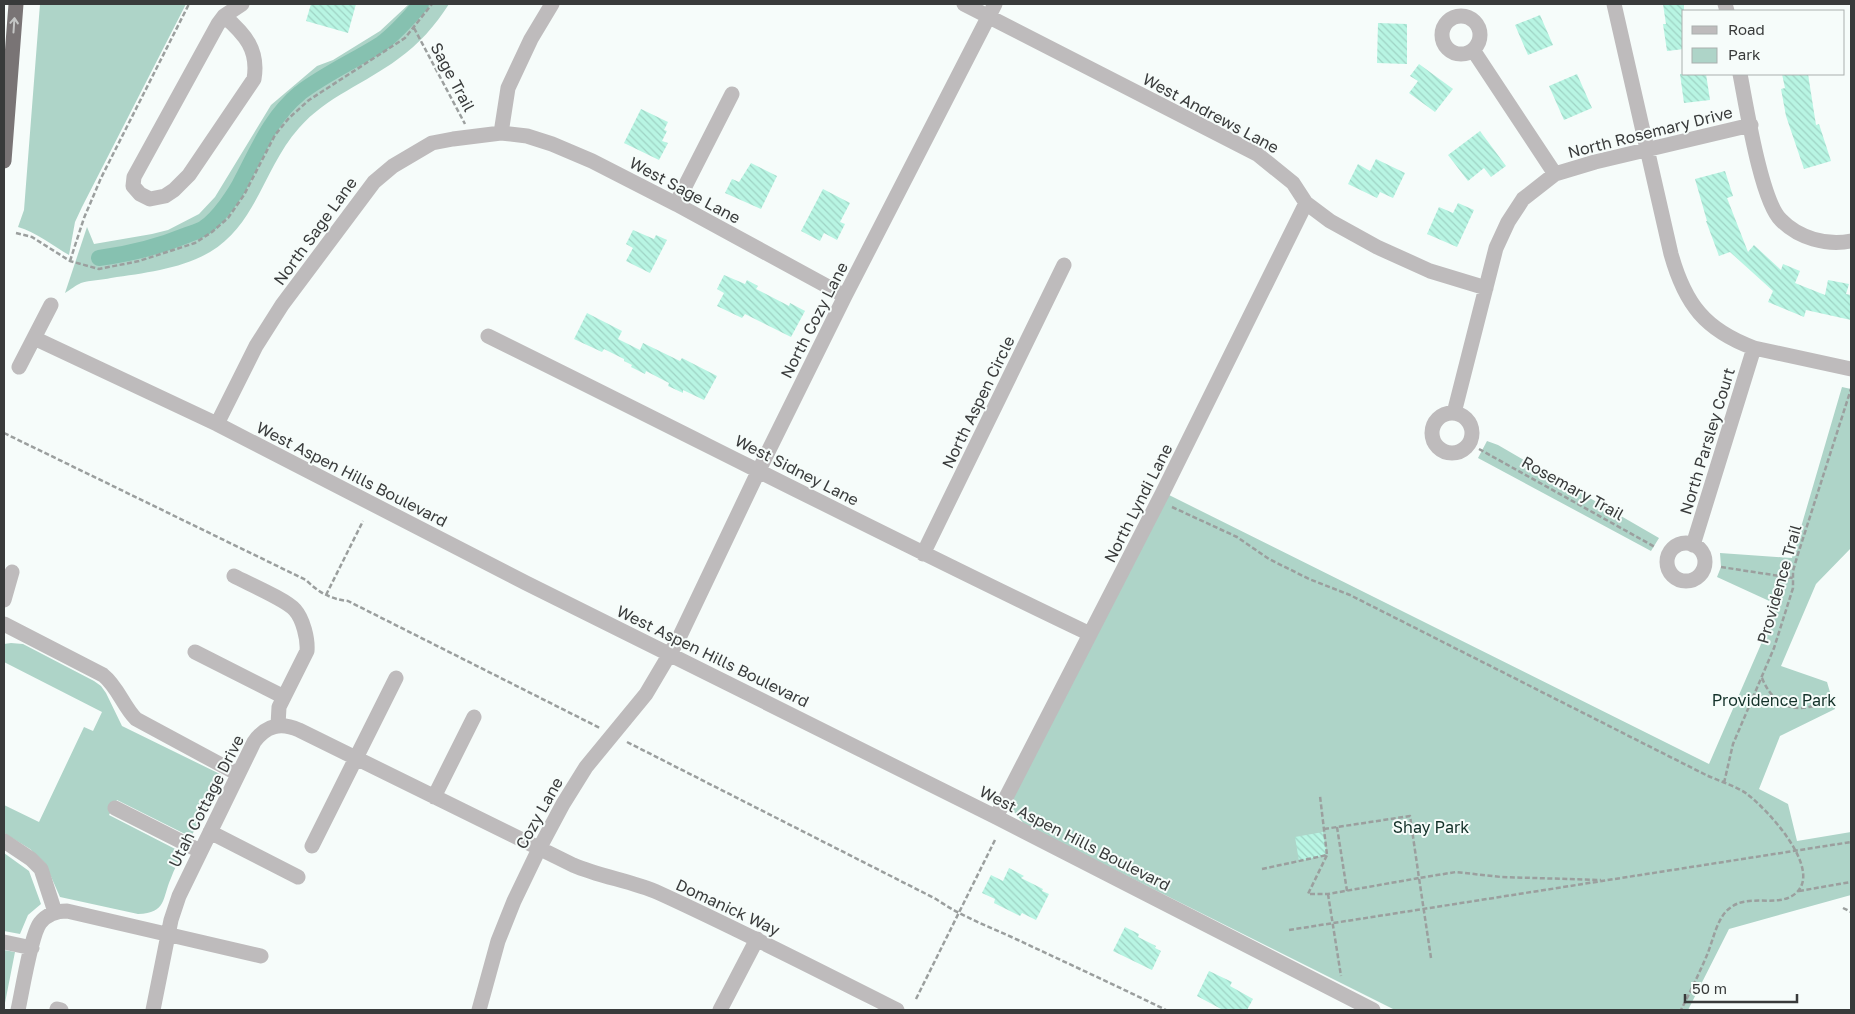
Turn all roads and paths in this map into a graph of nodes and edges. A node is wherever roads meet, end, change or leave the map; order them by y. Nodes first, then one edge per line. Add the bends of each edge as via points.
1 (16, 4) edge
2 (190, 4) edge
3 (242, 4) edge
4 (432, 4) edge
5 (552, 4) edge
6 (964, 4) edge
7 (1614, 4) edge
8 (992, 10) edge
9 (224, 16) junction
10 (414, 28) junction
11 (1473, 50) dead end
12 (1740, 75) edge
13 (732, 94) dead end
14 (1750, 125) junction
15 (502, 133) junction
16 (471, 136) junction
17 (1647, 150) junction
18 (4, 161) edge
19 (1555, 174) junction
20 (1306, 203) junction
21 (676, 204) junction
22 (16, 233) dead end
23 (1851, 241) edge
24 (70, 261) junction
25 (1064, 265) dead end
26 (1486, 288) junction
27 (845, 296) junction
28 (51, 305) dead end
29 (488, 336) dead end
30 (34, 338) junction
31 (1754, 348) junction
32 (19, 367) dead end
33 (1851, 369) edge
34 (1851, 389) edge
35 (1454, 413) dead end
36 (217, 424) junction
37 (4, 433) edge
38 (1479, 449) dead end
39 (759, 470) junction
40 (1172, 507) dead end
41 (362, 520) dead end
42 (1693, 545) dead end
43 (1655, 547) dead end
44 (923, 554) junction
45 (1721, 566) dead end
46 (12, 572) dead end
47 (234, 576) dead end
48 (1793, 578) junction
49 (326, 595) junction
50 (4, 600) edge
51 (4, 624) edge
52 (1090, 634) junction
53 (195, 652) dead end
54 (670, 654) junction
55 (1762, 676) junction
56 (396, 678) dead end
57 (284, 697) junction
58 (1832, 698) dead end
59 (474, 717) dead end
60 (278, 726) junction
61 (612, 734) junction
62 (356, 758) junction
63 (238, 774) junction
64 (1724, 783) junction
65 (1320, 796) dead end
66 (434, 797) junction
67 (115, 808) dead end
68 (996, 817) junction
69 (1337, 827) junction
70 (1324, 829) junction
71 (210, 832) junction
72 (996, 840) dead end
73 (4, 841) edge
74 (1851, 842) edge
75 (312, 846) dead end
76 (539, 848) junction
77 (200, 851) junction
78 (1796, 852) junction
79 (1327, 855) junction
80 (1262, 870) dead end
81 (298, 877) dead end
82 (1419, 878) junction
83 (1608, 881) junction
84 (1851, 882) edge
85 (1799, 890) junction
86 (1347, 891) junction
87 (1328, 894) junction
88 (1843, 908) dead end
89 (55, 912) junction
90 (1851, 912) edge
91 (959, 914) junction
92 (1333, 923) junction
93 (1289, 930) dead end
94 (168, 934) junction
95 (757, 939) junction
96 (4, 942) edge
97 (32, 948) junction
98 (262, 956) dead end
99 (1431, 958) dead end
100 (1341, 976) dead end
101 (916, 999) dead end
102 (18, 1010) edge
103 (153, 1010) edge
104 (479, 1010) edge
105 (720, 1010) edge
106 (897, 1010) edge
107 (1166, 1010) edge
108 (1374, 1010) edge
109 (1681, 1010) edge

18 -> 1 highway
2 - 24 path via 101,178
3 - 9 street
4 - 10 path
5 - 15 street via 508,88
6 - 8 street, West Andrews Lane
7 - 17 street
8 - 20 street, West Andrews Lane via 1257,154 1293,183
8 - 27 street, North Cozy Lane
9 - 9 street via 134,177 133,186 150,199 165,196 189,175 254,79 253,52 242,31
10 - 16 path, Sage Trail
10 - 24 path via 405,38 309,100 289,118 275,134 244,195 228,218 212,232 195,243 139,261 98,268
11 - 19 street
12 - 14 street
13 - 21 street
14 - 17 street, North Rosemary Drive
14 - 23 street via 1763,181 1780,220 1807,237 1826,242
15 - 16 street, North Sage Lane
15 - 21 street, West Sage Lane via 552,144
16 - 36 street, North Sage Lane via 432,143 393,166 374,182 282,305 256,346
17 - 19 street, North Rosemary Drive
17 - 31 street via 1676,274 1685,293 1694,308 1715,329
19 - 26 street, North Rosemary Drive via 1523,199 1508,222 1496,248
20 - 26 street, West Andrews Lane via 1377,247 1430,271
20 - 52 street, North Lyndi Lane via 1164,492
21 - 27 street, West Sage Lane
22 - 24 path via 32,237
25 - 44 street, North Aspen Circle
26 - 35 street, North Rosemary Drive
27 - 39 street, North Cozy Lane
28 - 30 street
29 - 39 street, West Sidney Lane
30 - 32 street
30 - 36 street, West Aspen Hills Boulevard
31 - 33 street
31 - 42 street, North Parsley Court
34 - 48 path, Providence Trail
36 - 54 street, West Aspen Hills Boulevard
37 - 49 path via 306,580
38 - 43 path, Rosemary Trail
39 - 44 street, West Sidney Lane
39 - 54 street, North Cozy Lane
40 - 64 path via 1238,536 1269,559 1350,595
41 - 49 path
44 - 52 street, West Sidney Lane
45 - 48 path
46 - 50 street
47 - 57 street via 291,605 300,619 307,651
48 - 55 path, Providence Trail via 1793,588
49 - 61 path via 348,602
51 - 63 street via 103,674 141,723
52 - 68 street, North Lyndi Lane
53 - 57 street
54 - 61 street, Cozy Lane via 646,694
54 - 68 street, West Aspen Hills Boulevard
55 - 58 path via 1767,690 1779,703 1794,708 1809,707
55 - 64 path, Providence Trail via 1733,744
56 - 62 street
57 - 60 street via 278,712
59 - 66 street
60 - 62 street via 291,726
60 - 63 street, Utah Cottage Drive via 259,735
61 - 76 street, Cozy Lane via 574,785
61 - 91 path via 936,899
62 - 66 street
62 - 75 street
63 - 71 street, Utah Cottage Drive
64 - 78 path via 1761,805
65 - 70 path
66 - 76 street
67 - 77 street
68 - 108 street, West Aspen Hills Boulevard
69 - 70 path
69 - 82 path via 1410,816
69 - 86 path
70 - 79 path
71 - 77 street, Utah Cottage Drive
71 - 81 street
72 - 91 path
73 - 89 street via 41,869
74 - 78 path
76 - 95 street, Domanick Way via 597,875 659,893
76 - 104 street, Cozy Lane via 498,942
77 - 94 street, Utah Cottage Drive via 179,896
78 - 83 path
78 - 85 path via 1805,874
79 - 80 path
79 - 87 path via 1308,894
82 - 83 path via 1456,872
82 - 86 path
82 - 99 path
83 - 92 path
84 - 85 path
85 - 109 path via 1784,900 1750,900 1730,907 1721,920
86 - 87 path
87 - 92 path
88 - 90 path
89 - 94 street via 68,911
89 - 97 street via 40,923
91 - 101 path
91 - 107 path
92 - 93 path
92 - 100 path
94 - 98 street
94 - 103 street, Utah Cottage Drive
95 - 105 street
95 - 106 street, Domanick Way
96 - 97 street
97 - 102 street

